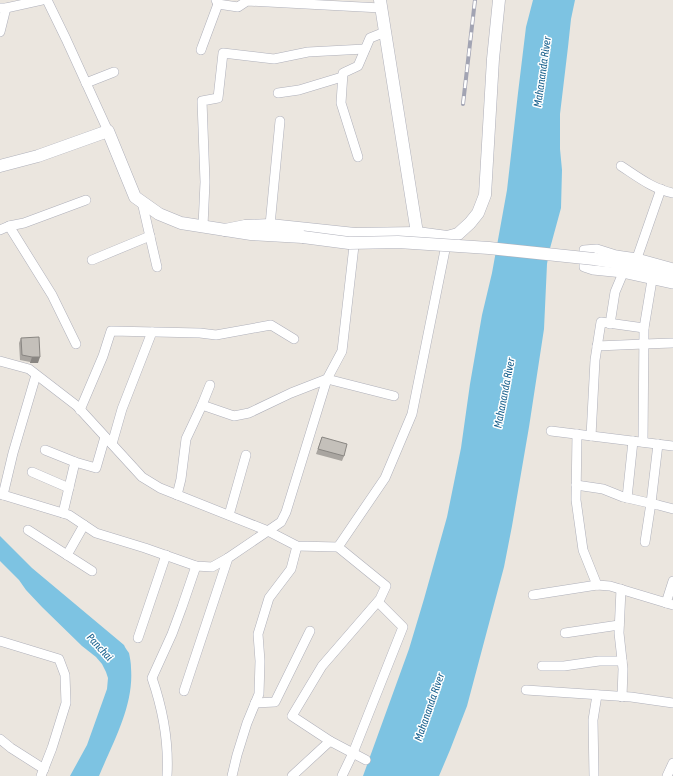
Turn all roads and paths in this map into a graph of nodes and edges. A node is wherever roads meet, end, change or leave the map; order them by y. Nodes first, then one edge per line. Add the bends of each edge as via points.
1 (42, 0) edge
2 (47, 0) edge
3 (499, 0) edge
4 (273, 1) edge
5 (217, 2) edge
6 (380, 4) edge
7 (3, 8) edge
8 (0, 32) edge
9 (385, 32) junction
10 (365, 49) junction
11 (202, 50) dead end
12 (114, 72) dead end
13 (342, 77) junction
14 (86, 83) junction
15 (278, 93) dead end
16 (280, 121) dead end
17 (108, 130) junction
18 (358, 157) dead end
19 (0, 166) edge
20 (621, 166) dead end
21 (661, 189) junction
22 (673, 193) edge
23 (86, 200) dead end
24 (142, 202) junction
25 (270, 225) junction
26 (9, 226) junction
27 (203, 226) junction
28 (0, 230) edge
29 (225, 230) junction
30 (417, 233) junction
31 (355, 234) junction
32 (150, 236) junction
33 (447, 237) junction
34 (637, 258) junction
35 (92, 260) dead end
36 (157, 267) dead end
37 (673, 268) edge
38 (623, 273) junction
39 (673, 275) edge
40 (652, 280) junction
41 (673, 284) edge
42 (610, 324) junction
43 (644, 328) junction
44 (152, 332) junction
45 (294, 338) dead end
46 (673, 343) edge
47 (76, 344) dead end
48 (644, 344) junction
49 (597, 346) junction
50 (0, 361) edge
51 (36, 375) junction
52 (327, 379) junction
53 (210, 385) dead end
54 (394, 396) dead end
55 (202, 405) junction
56 (80, 410) junction
57 (550, 432) dead end
58 (577, 434) junction
59 (591, 436) junction
60 (108, 441) junction
61 (633, 441) junction
62 (643, 442) junction
63 (658, 444) junction
64 (673, 446) edge
65 (45, 450) dead end
66 (246, 455) dead end
67 (75, 462) junction
68 (32, 472) dead end
69 (576, 485) junction
70 (69, 488) junction
71 (1, 494) edge
72 (177, 495) junction
73 (626, 498) junction
74 (651, 503) junction
75 (673, 509) edge
76 (63, 513) junction
77 (228, 515) junction
78 (84, 525) junction
79 (28, 530) dead end
80 (268, 531) junction
81 (645, 542) dead end
82 (297, 546) junction
83 (338, 547) junction
84 (67, 555) junction
85 (166, 555) junction
86 (228, 558) junction
87 (196, 566) junction
88 (92, 571) dead end
89 (673, 581) edge
90 (597, 585) junction
91 (621, 589) junction
92 (534, 595) dead end
93 (378, 602) junction
94 (670, 604) edge
95 (619, 625) junction
96 (310, 631) dead end
97 (566, 633) dead end
98 (138, 638) dead end
99 (0, 641) edge
100 (622, 661) junction
101 (542, 666) dead end
102 (526, 690) dead end
103 (184, 692) dead end
104 (597, 695) junction
105 (622, 697) junction
106 (673, 703) edge
107 (255, 704) junction
108 (0, 739) edge
109 (330, 741) junction
110 (353, 753) junction
111 (366, 760) dead end
112 (673, 763) edge
113 (43, 772) edge
114 (167, 776) edge
115 (232, 776) edge
116 (292, 776) edge
117 (342, 776) edge
118 (594, 776) edge
119 (668, 776) edge

1 - 7 street
2 - 14 street
3 - 33 street via 492,59 484,195 478,213 470,223 458,234
4 - 5 street via 247,1 238,7
4 - 6 street
5 - 11 street
6 - 9 street
7 - 8 street
9 - 10 street via 370,38
9 - 30 street
10 - 13 street via 358,66 343,73
10 - 27 street via 308,52 274,59 223,54 218,98 202,101
12 - 14 street
13 - 15 street via 299,90
13 - 18 street via 341,103
14 - 17 street
16 - 25 street
17 - 19 street via 38,156
17 - 24 street via 136,197
20 - 21 street via 646,183
21 - 22 street
21 - 34 street
23 - 26 street
24 - 27 street via 159,214 181,223
24 - 32 street
25 - 29 street
25 - 31 street
26 - 28 street
26 - 47 street via 52,295
27 - 29 street
29 - 39 street, bridge via 348,243 398,242 488,248 594,259
30 - 31 street
30 - 33 street
31 - 52 street via 342,351
32 - 35 street
32 - 36 street
33 - 83 street via 412,414 385,478
34 - 37 street
34 - 38 street via 597,249 584,250 584,267
38 - 40 street
38 - 42 street via 615,292
40 - 41 street
40 - 43 street
42 - 43 street
42 - 49 street via 601,322
43 - 48 street
44 - 45 street via 216,335 270,325
44 - 56 street via 111,331
44 - 60 street
46 - 48 street
48 - 49 street
48 - 62 street
49 - 59 street
50 - 51 street via 29,369
51 - 56 street
51 - 71 street
52 - 54 street
52 - 55 street via 249,413 234,416
52 - 80 street via 286,512 281,522
53 - 55 street
55 - 72 street via 186,439
56 - 60 street
57 - 58 street
58 - 59 street
58 - 69 street
59 - 61 street
60 - 67 street via 96,468
60 - 72 street via 142,477
61 - 62 street
61 - 73 street
62 - 63 street
63 - 64 street
63 - 74 street
65 - 67 street
66 - 77 street
67 - 70 street
68 - 70 street
69 - 73 street via 603,489
69 - 90 street via 583,550
70 - 76 street
71 - 76 street
72 - 77 street
73 - 74 street
74 - 75 street
74 - 81 street
76 - 78 street
77 - 80 street
78 - 84 street
78 - 85 street via 96,533
79 - 84 street
80 - 82 street
80 - 86 street
82 - 83 street
82 - 107 street via 291,569 269,598 258,634 259,694
83 - 93 street via 386,586
84 - 88 street
85 - 87 street
85 - 98 street
86 - 87 street via 212,566
86 - 103 street
87 - 114 street via 172,634 152,678 164,720
89 - 94 street
90 - 91 street
90 - 92 street
91 - 94 street
91 - 95 street
93 - 109 street via 322,666 292,716
93 - 110 street via 403,627
95 - 97 street
95 - 100 street
96 - 107 street via 275,702
99 - 113 street via 58,659 65,675 66,703
100 - 101 street
100 - 105 street
102 - 104 street
104 - 105 street
104 - 118 street via 593,720
105 - 106 street
107 - 115 street
108 - 113 street
109 - 110 street
109 - 116 street
110 - 111 street
110 - 117 street
112 - 119 street

